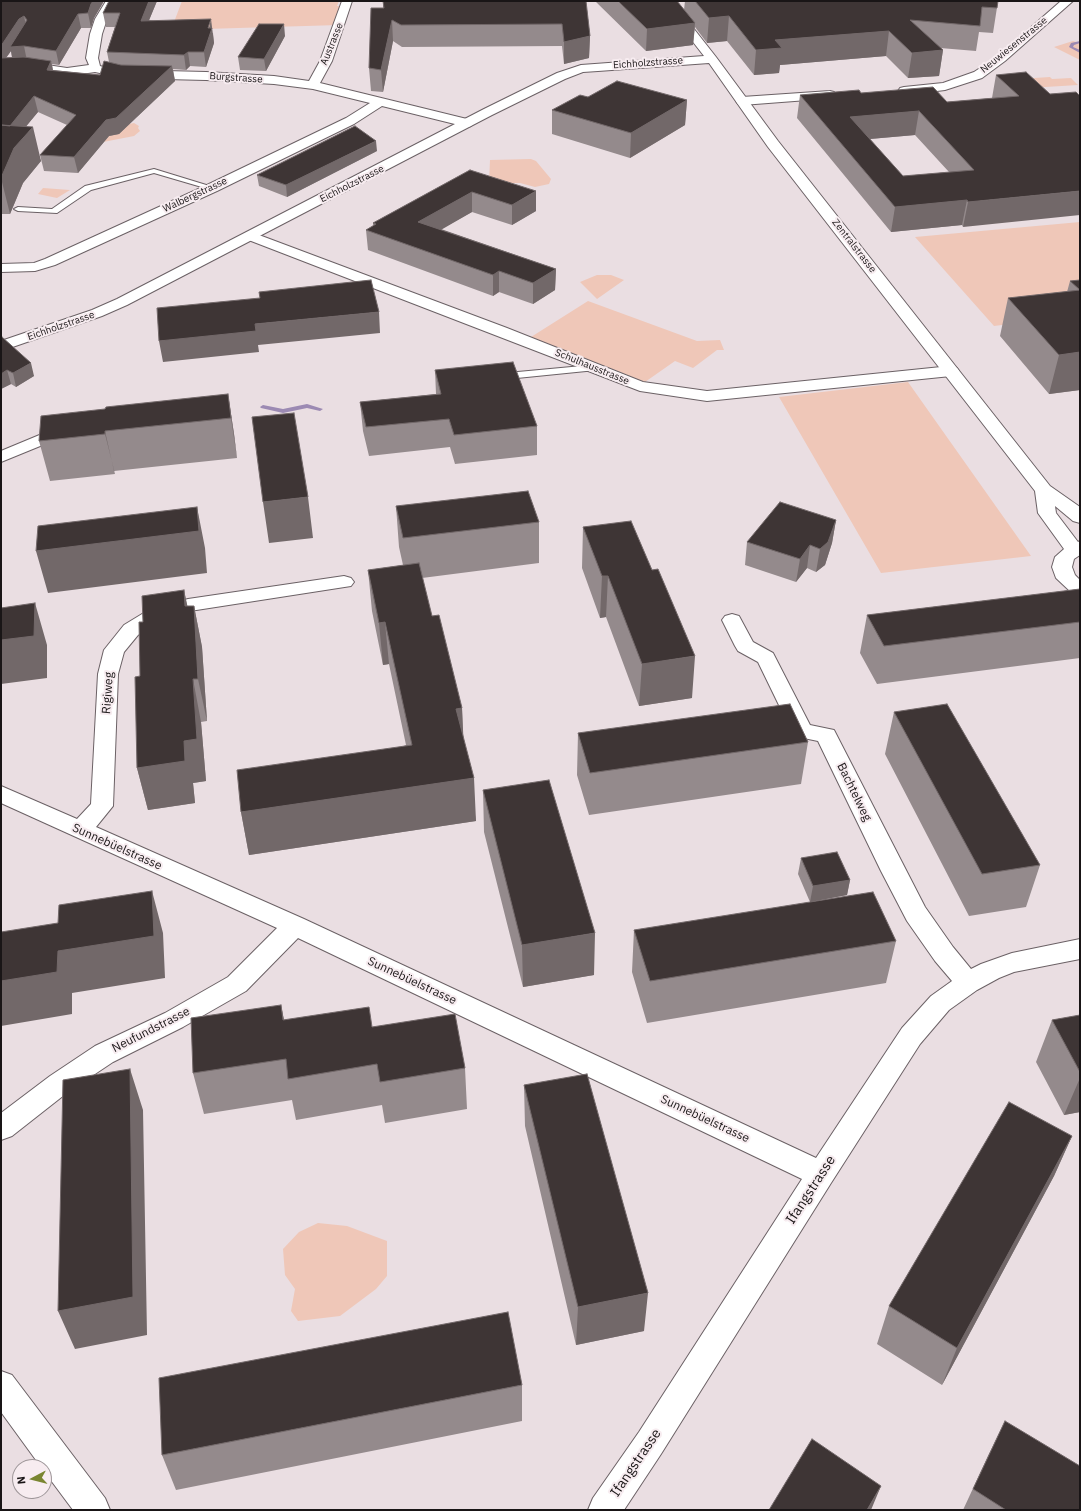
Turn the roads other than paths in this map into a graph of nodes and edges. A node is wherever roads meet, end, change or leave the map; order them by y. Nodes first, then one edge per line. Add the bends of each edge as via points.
1 (110, 1) edge
2 (347, 1) edge
3 (666, 1) edge
4 (1068, 1) edge
5 (712, 60) junction
6 (5, 65) edge
7 (96, 68) junction
8 (313, 85) junction
9 (890, 92) edge
10 (844, 94) edge
11 (381, 101) junction
12 (742, 101) junction
13 (467, 123) junction
14 (212, 188) junction
15 (18, 209) dead end
16 (252, 236) junction
17 (1, 268) edge
18 (1, 346) edge
19 (593, 368) junction
20 (951, 371) junction
21 (507, 376) edge
22 (81, 422) edge
23 (1, 457) edge
24 (1044, 490) junction
25 (1080, 517) edge
26 (1077, 548) edge
27 (344, 582) dead end
28 (1080, 590) edge
29 (732, 620) dead end
30 (1, 794) edge
31 (80, 830) junction
32 (295, 926) junction
33 (1080, 949) edge
34 (968, 982) junction
35 (2, 1128) edge
36 (821, 1174) junction
37 (1, 1386) edge
38 (93, 1510) edge
39 (605, 1510) edge

1 - 7 street via 96,34 92,58
2 - 8 street, Austrasse via 326,61
3 - 5 street, Zentralstrasse
4 - 9 street, Neuwiesenstrasse via 1001,59 978,75 956,84
5 - 12 street, Zentralstrasse
5 - 13 street, Eichholzstrasse via 581,69 553,80
6 - 7 street, Burgstrasse via 35,66 67,72
7 - 8 street, Burgstrasse via 124,74 206,76
8 - 11 street, Burgstrasse
10 - 12 street
11 - 13 street, Burgstrasse
11 - 14 street, Walbergstrasse via 350,121
12 - 20 street, Zentralstrasse
13 - 16 street, Eichholzstrasse
14 - 15 lane via 154,171 88,188 54,211
14 - 17 street, Walbergstrasse via 50,262 35,267
16 - 18 street, Eichholzstrasse via 97,313
16 - 19 street, Schulhausstrasse
19 - 20 street, Schulhausstrasse via 640,386 706,396
19 - 21 lane
20 - 24 street, Zentralstrasse
22 - 23 street
24 - 25 street, Zentralstrasse
24 - 26 street, Zentralstrasse via 1048,513
26 - 28 street via 1065,557 1062,567 1066,578
27 - 31 street, Rigiweg via 188,605 154,615 131,630 114,650 108,674 102,806
29 - 34 street, Bachtelweg via 745,646 766,658 802,731 826,735 916,914 944,954
30 - 31 street, Sunnebüelstrasse
31 - 32 street, Sunnebüelstrasse
32 - 35 street, Neufundstrasse via 237,984 174,1020 104,1054 58,1084
32 - 36 street, Sunnebüelstrasse
33 - 34 street, Ifangstrasse via 1012,963
34 - 36 street, Ifangstrasse via 940,1003 911,1036
36 - 39 street, Ifangstrasse via 655,1437
37 - 38 street

